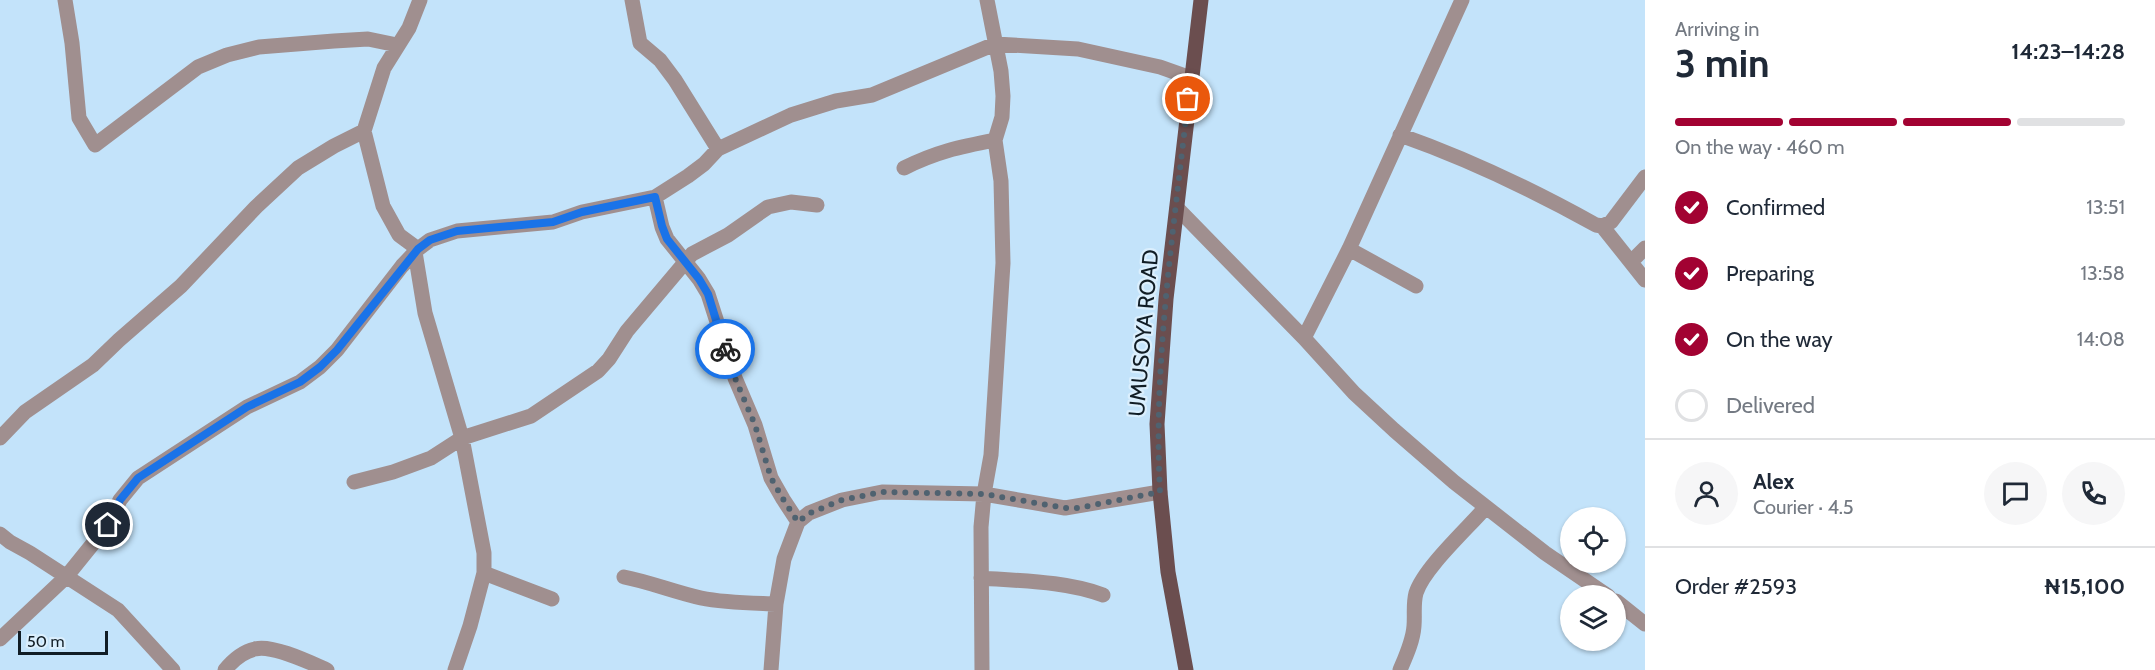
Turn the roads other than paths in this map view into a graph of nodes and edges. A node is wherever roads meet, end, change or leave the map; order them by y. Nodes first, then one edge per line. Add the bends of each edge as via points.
1 (65, 0) edge
2 (420, 0) edge
3 (632, 0) edge
4 (987, 0) edge
5 (1201, 0) edge
6 (1462, 0) edge
7 (995, 44) junction
8 (397, 45) junction
9 (1191, 78) junction
10 (364, 131) junction
11 (1400, 135) junction
12 (995, 140) junction
13 (718, 149) junction
14 (903, 168) dead end
15 (1645, 177) edge
16 (655, 197) junction
17 (817, 205) dead end
18 (1177, 208) junction
19 (1602, 226) junction
20 (1645, 248) edge
21 (1349, 249) junction
22 (417, 250) junction
23 (685, 261) junction
24 (1632, 261) junction
25 (1645, 279) edge
26 (1416, 286) dead end
27 (1304, 338) junction
28 (0, 438) edge
29 (462, 438) junction
30 (354, 482) dead end
31 (1160, 492) junction
32 (984, 494) junction
33 (1486, 507) junction
34 (798, 522) junction
35 (0, 534) edge
36 (484, 573) junction
37 (66, 577) junction
38 (624, 577) dead end
39 (981, 578) junction
40 (1592, 585) edge
41 (1103, 595) dead end
42 (552, 599) dead end
43 (776, 604) junction
44 (1626, 610) edge
45 (1645, 624) edge
46 (0, 639) edge
47 (174, 670) edge
48 (225, 670) edge
49 (327, 670) edge
50 (455, 670) edge
51 (771, 670) edge
52 (982, 670) edge
53 (1186, 670) edge
54 (1400, 670) edge

1 - 8 street via 80,118 95,145 198,67 227,55 259,47 345,40 368,39
2 - 8 street
3 - 13 street via 640,43 675,80
4 - 7 street
5 - 9 main road, UMUSOYA ROAD
6 - 11 street
7 - 9 street via 1078,49
7 - 12 street via 1003,96
7 - 13 street via 872,95 791,115
8 - 10 street via 384,68
9 - 18 main road, UMUSOYA ROAD
10 - 22 street via 383,206 399,235
10 - 28 street via 298,168 181,286 93,365 25,412
11 - 19 street via 1540,194
11 - 21 street
12 - 14 street via 929,155
12 - 32 street via 1002,182 1004,263 991,455
13 - 16 street via 688,177
15 - 19 street via 1611,222
16 - 22 street via 553,222 457,231 430,240
16 - 23 street via 667,239
17 - 23 street via 791,202 768,207
18 - 27 street
18 - 31 main road, UMUSOYA ROAD via 1157,424
19 - 24 street
20 - 24 street
21 - 26 street
21 - 27 street
22 - 29 street via 425,314
22 - 37 street via 320,367 300,382 247,407 138,478 120,500 108,525
23 - 29 street via 598,371 531,416
23 - 34 street via 708,294 771,478
24 - 25 street
27 - 33 street via 1386,423
29 - 30 street via 431,458
29 - 36 street via 480,523
31 - 32 street via 1078,508
31 - 53 main road, UMUSOYA ROAD via 1168,572
32 - 34 street via 882,492 842,500
32 - 39 street
33 - 40 street
33 - 54 street via 1436,562 1416,593 1414,627
34 - 43 street via 784,559
35 - 37 street
36 - 42 street
36 - 50 street
37 - 46 street
37 - 47 street via 118,610
38 - 43 street via 704,599
39 - 41 street via 1087,589
39 - 52 street
43 - 51 street
44 - 45 street
48 - 49 street via 236,657 257,648 295,655

